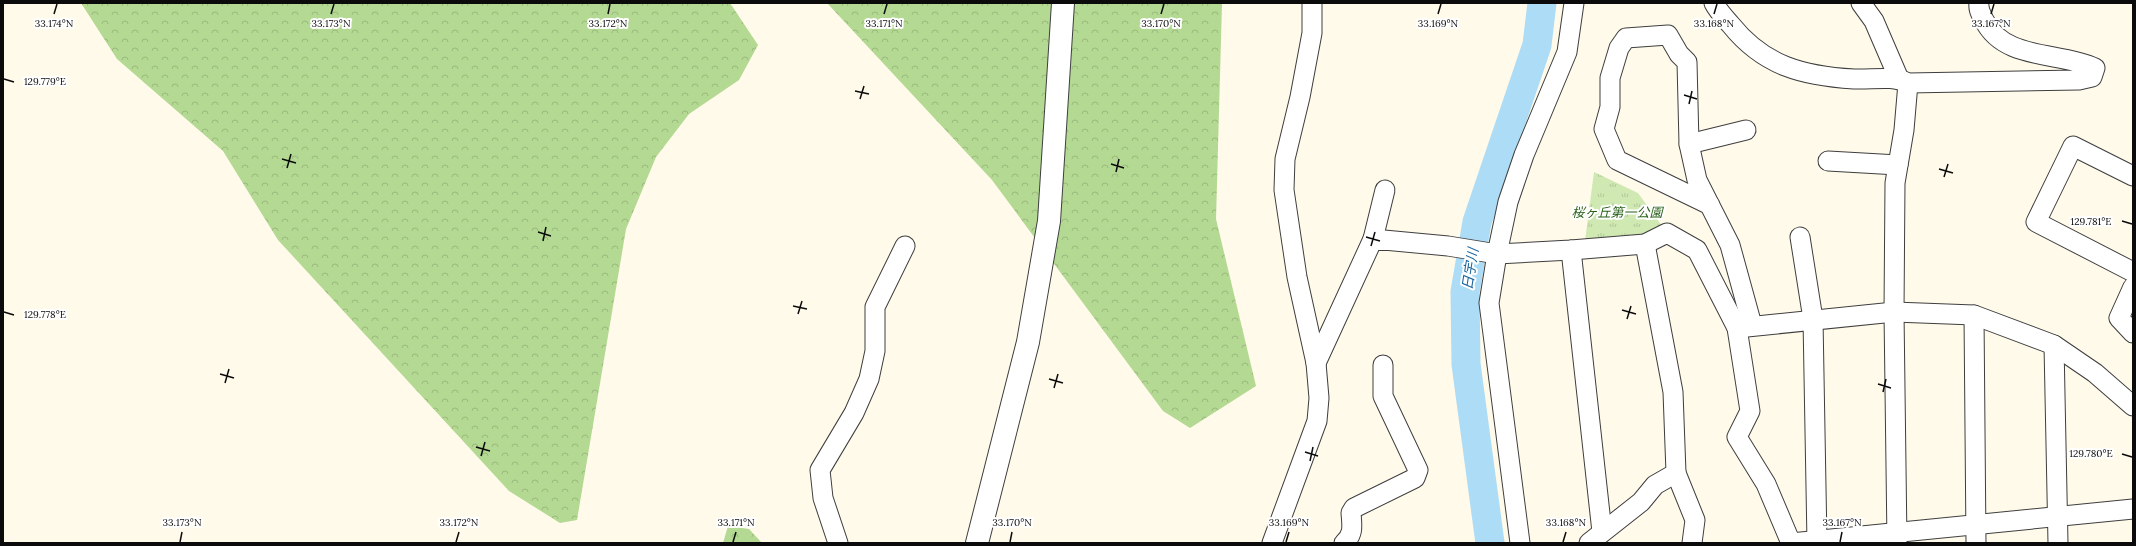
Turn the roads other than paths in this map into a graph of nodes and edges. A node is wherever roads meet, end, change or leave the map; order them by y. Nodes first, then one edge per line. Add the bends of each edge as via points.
1 (1064, 3) edge
2 (1312, 3) edge
3 (1574, 3) edge
4 (1714, 3) edge
5 (1861, 3) edge
6 (1979, 3) edge
7 (1904, 81) junction
8 (1746, 130) dead end
9 (1689, 144) junction
10 (1828, 161) dead end
11 (1898, 165) junction
12 (2133, 176) edge
13 (1385, 190) dead end
14 (1710, 206) junction
15 (1800, 237) dead end
16 (1373, 239) junction
17 (1645, 244) junction
18 (905, 246) dead end
19 (1571, 250) junction
20 (1497, 254) junction
21 (2133, 272) edge
22 (2133, 287) edge
23 (1894, 312) junction
24 (1974, 315) junction
25 (1813, 319) junction
26 (1744, 327) junction
27 (2133, 333) edge
28 (2054, 345) junction
29 (1316, 363) junction
30 (1383, 365) dead end
31 (2133, 406) edge
32 (1676, 473) junction
33 (2133, 509) edge
34 (2057, 516) junction
35 (1976, 534) edge
36 (1595, 538) edge
37 (1897, 538) edge
38 (1817, 542) edge
39 (838, 543) edge
40 (977, 543) edge
41 (1272, 543) edge
42 (1344, 543) edge
43 (1520, 543) edge
44 (1692, 543) edge
45 (2058, 543) edge

1 - 40 street via 1049,221 1028,342
2 - 29 street via 1312,33 1285,159 1284,190 1297,277
3 - 20 street via 1567,52 1524,155 1508,202
4 - 7 street via 1743,40 1776,64 1814,76
5 - 7 street via 1874,21
6 - 7 street via 1978,8 1989,31 2013,48 2081,61 2095,68 2092,77 2079,80
7 - 11 street via 1904,130
8 - 9 street
9 - 14 street via 1697,180
9 - 14 street via 1687,62 1668,35 1626,38 1619,48 1610,78 1610,107 1604,129 1616,160
10 - 11 street
11 - 23 street via 1895,183
12 - 21 street via 2073,146 2036,222
13 - 16 street
14 - 26 street via 1730,244
15 - 25 street
16 - 20 street via 1448,246
16 - 29 street
17 - 19 street
17 - 26 street via 1667,233 1697,250
17 - 32 street via 1673,392
18 - 39 street via 875,307 875,351 869,378 854,413 820,470 823,498
19 - 20 street
19 - 36 street
20 - 43 street via 1489,303
22 - 27 street via 2119,318
23 - 24 street
23 - 25 street
23 - 37 street
24 - 28 street
24 - 35 street
25 - 26 street
25 - 38 street
26 - 38 street via 1750,411 1737,437 1766,484 1791,542
28 - 31 street via 2095,373
28 - 34 street
29 - 41 street via 1319,398 1317,421
30 - 42 street via 1383,396 1418,470 1415,478 1354,508 1351,513 1352,531
32 - 36 street via 1655,485 1641,502
32 - 44 street via 1694,520
33 - 34 street
34 - 35 street
34 - 45 street
35 - 37 street
37 - 38 street

